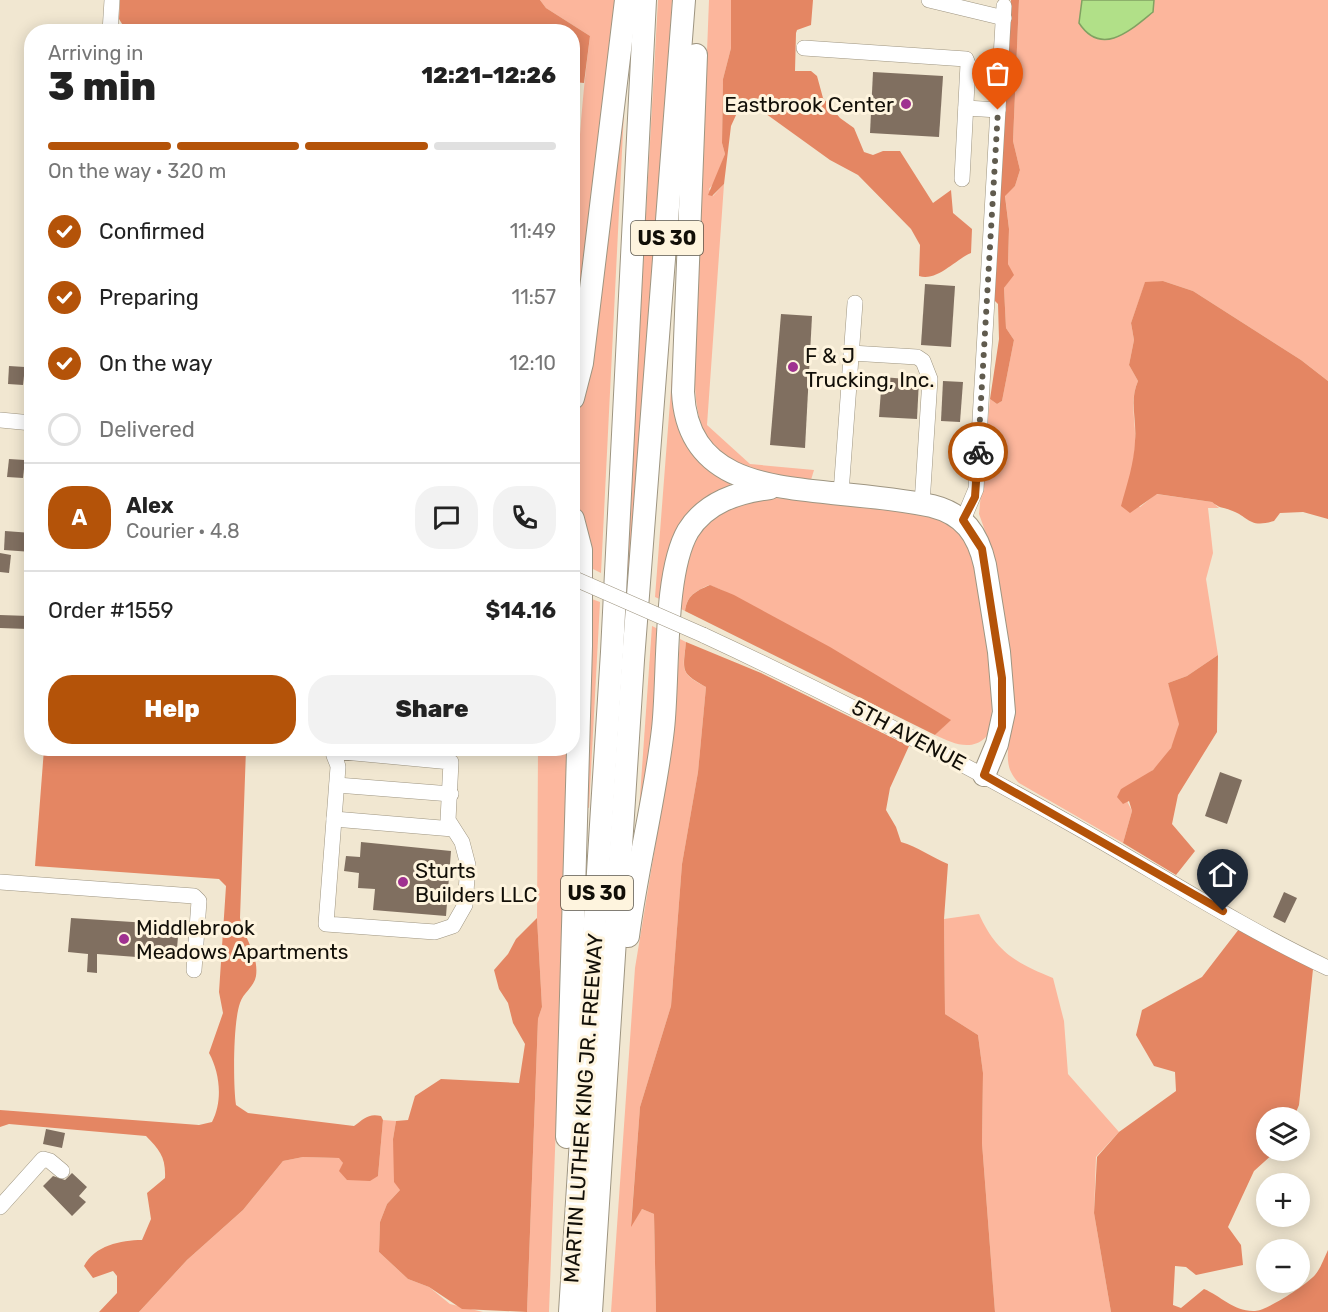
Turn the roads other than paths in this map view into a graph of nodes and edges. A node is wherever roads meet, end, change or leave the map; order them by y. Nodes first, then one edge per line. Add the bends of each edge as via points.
1 (112, 0) edge
2 (626, 0) edge
3 (645, 0) edge
4 (684, 0) edge
5 (698, 0) edge
6 (929, 0) edge
7 (110, 24) edge
8 (804, 48) dead end
9 (966, 108) junction
10 (998, 110) junction
11 (962, 178) dead end
12 (855, 303) dead end
13 (851, 353) junction
14 (580, 371) edge
15 (0, 420) edge
16 (24, 422) edge
17 (777, 487) junction
18 (841, 493) junction
19 (922, 504) junction
20 (963, 520) junction
21 (580, 546) edge
22 (580, 581) edge
23 (580, 680) edge
24 (335, 756) edge
25 (396, 756) edge
26 (578, 756) edge
27 (984, 775) junction
28 (337, 785) junction
29 (450, 794) junction
30 (334, 819) junction
31 (453, 829) junction
32 (0, 882) edge
33 (1328, 968) edge
34 (194, 970) dead end
35 (62, 1171) dead end
36 (0, 1207) edge
37 (596, 1234) junction
38 (569, 1312) edge
39 (591, 1312) edge

1 - 7 street
2 - 14 highway
3 - 38 highway, MARTIN LUTHER KING JR. FREEWAY / US 30 via 612,652
4 - 37 highway, MARTIN LUTHER KING JR. FREEWAY / US 30 via 633,660
5 - 17 highway via 685,412 697,440 719,466
6 - 10 street via 1004,12
8 - 9 street via 966,59
9 - 10 street
9 - 11 street
10 - 20 street via 976,489
12 - 13 street
13 - 18 street
13 - 19 street via 917,357 928,370
15 - 16 street
17 - 18 highway
17 - 37 highway via 736,494 713,506 689,529 677,559 662,737 625,958 609,1188
18 - 19 highway
19 - 20 highway via 942,508
20 - 27 highway via 982,549 1002,678 1002,727
21 - 23 highway
22 - 27 street, 5TH AVENUE, bridge via 853,705
24 - 28 street
25 - 29 street via 448,761 453,765
26 - 38 highway via 565,1185
27 - 33 street, 5TH AVENUE
28 - 29 street
28 - 30 street
29 - 31 street via 448,820
30 - 31 street
30 - 31 street via 326,924 435,932 453,926 465,905 468,866 462,842
32 - 34 street via 194,896 199,901
35 - 36 street via 43,1159
37 - 39 highway, MARTIN LUTHER KING JR. FREEWAY / US 30

